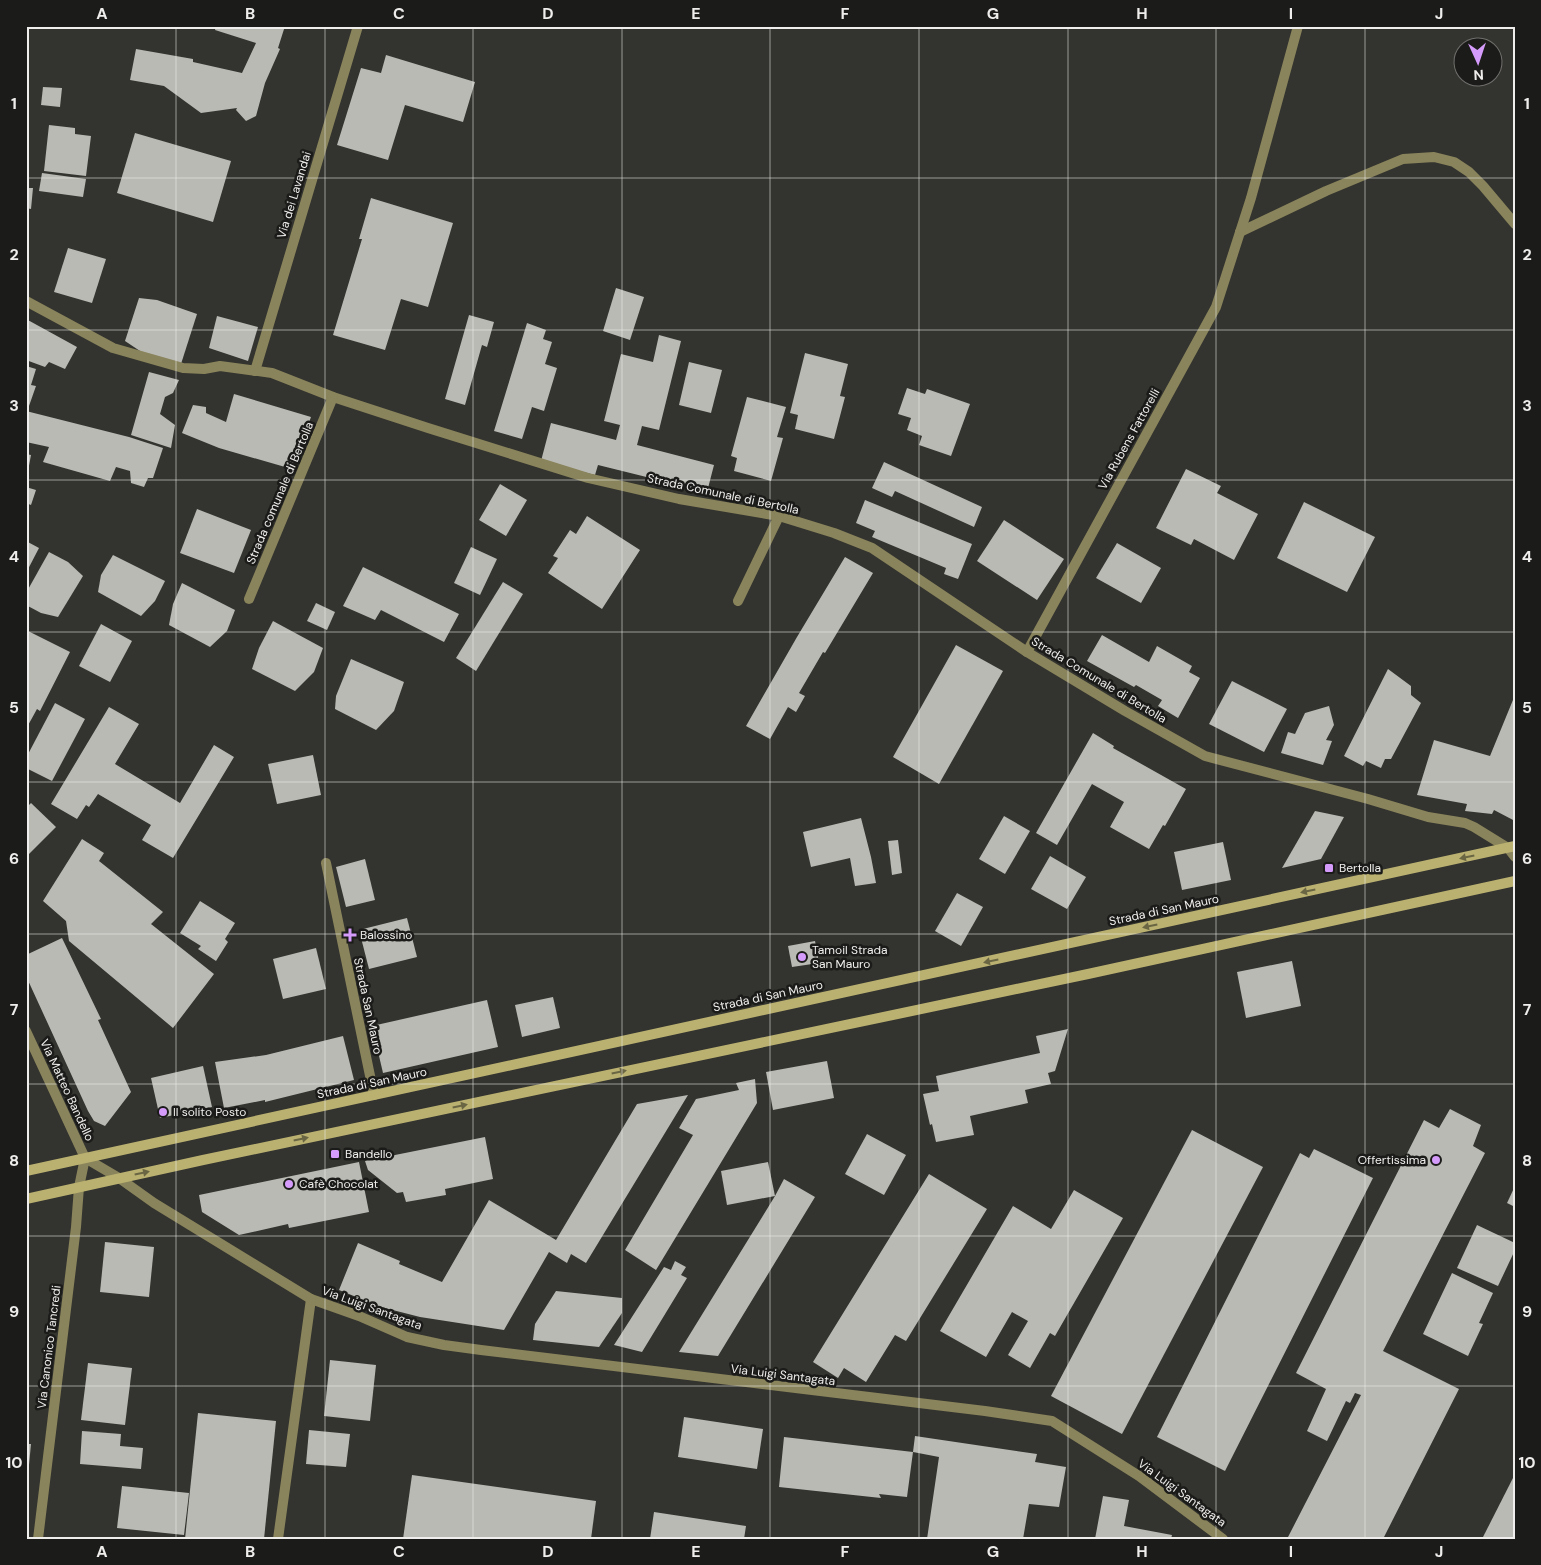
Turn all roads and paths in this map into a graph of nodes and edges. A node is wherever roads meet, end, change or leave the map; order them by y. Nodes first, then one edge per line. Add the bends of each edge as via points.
1 (358, 26) edge
2 (1298, 26) edge
3 (1515, 224) edge
4 (1240, 232) junction
5 (26, 301) edge
6 (254, 371) junction
7 (333, 397) junction
8 (779, 516) junction
9 (249, 599) dead end
10 (738, 601) dead end
11 (1027, 652) junction
12 (1511, 847) edge
13 (1515, 857) edge
14 (326, 863) dead end
15 (1515, 881) edge
16 (26, 1031) edge
17 (374, 1095) junction
18 (84, 1158) junction
19 (26, 1171) edge
20 (119, 1178) junction
21 (79, 1187) junction
22 (26, 1199) edge
23 (311, 1300) junction
24 (38, 1539) edge
25 (278, 1539) edge
26 (1223, 1539) edge

1 - 6 street, Via dei Lavandai
2 - 4 street, Via Rubens Fattorelli
3 - 4 street via 1469,172 1454,162 1434,157 1403,160 1326,191
4 - 11 street, Via Rubens Fattorelli via 1216,307
5 - 6 street, Strada Comunale di Bertolla via 112,348 183,368 220,366
6 - 7 street, Strada Comunale di Bertolla via 272,373
7 - 8 street, Strada Comunale di Bertolla via 588,478 679,499
7 - 9 street, Strada comunale di Bertolla
8 - 10 street, Strada comunale di Bertolla
8 - 11 street, Strada Comunale di Bertolla via 872,548
11 - 12 street, Strada Comunale di Bertolla via 1205,756 1428,817 1465,824
12 - 13 street, Strada Comunale di Bertolla
12 -> 17 main road, Strada di San Mauro
14 - 17 street, Strada San Mauro
20 -> 15 main road
16 - 18 street, Via Matteo Bandello
17 - 18 main road, Strada di San Mauro
18 - 19 main road, Strada di San Mauro
18 - 20 street, Via Luigi Santagata
18 - 21 street, Via Canonico Tancredi
20 - 21 main road
20 - 23 street, Via Luigi Santagata
21 - 22 main road
21 - 24 street, Via Canonico Tancredi
23 - 25 street, Via Luigi Santagata
23 - 26 street, Via Luigi Santagata via 407,1337 444,1345 1052,1421 1139,1476

